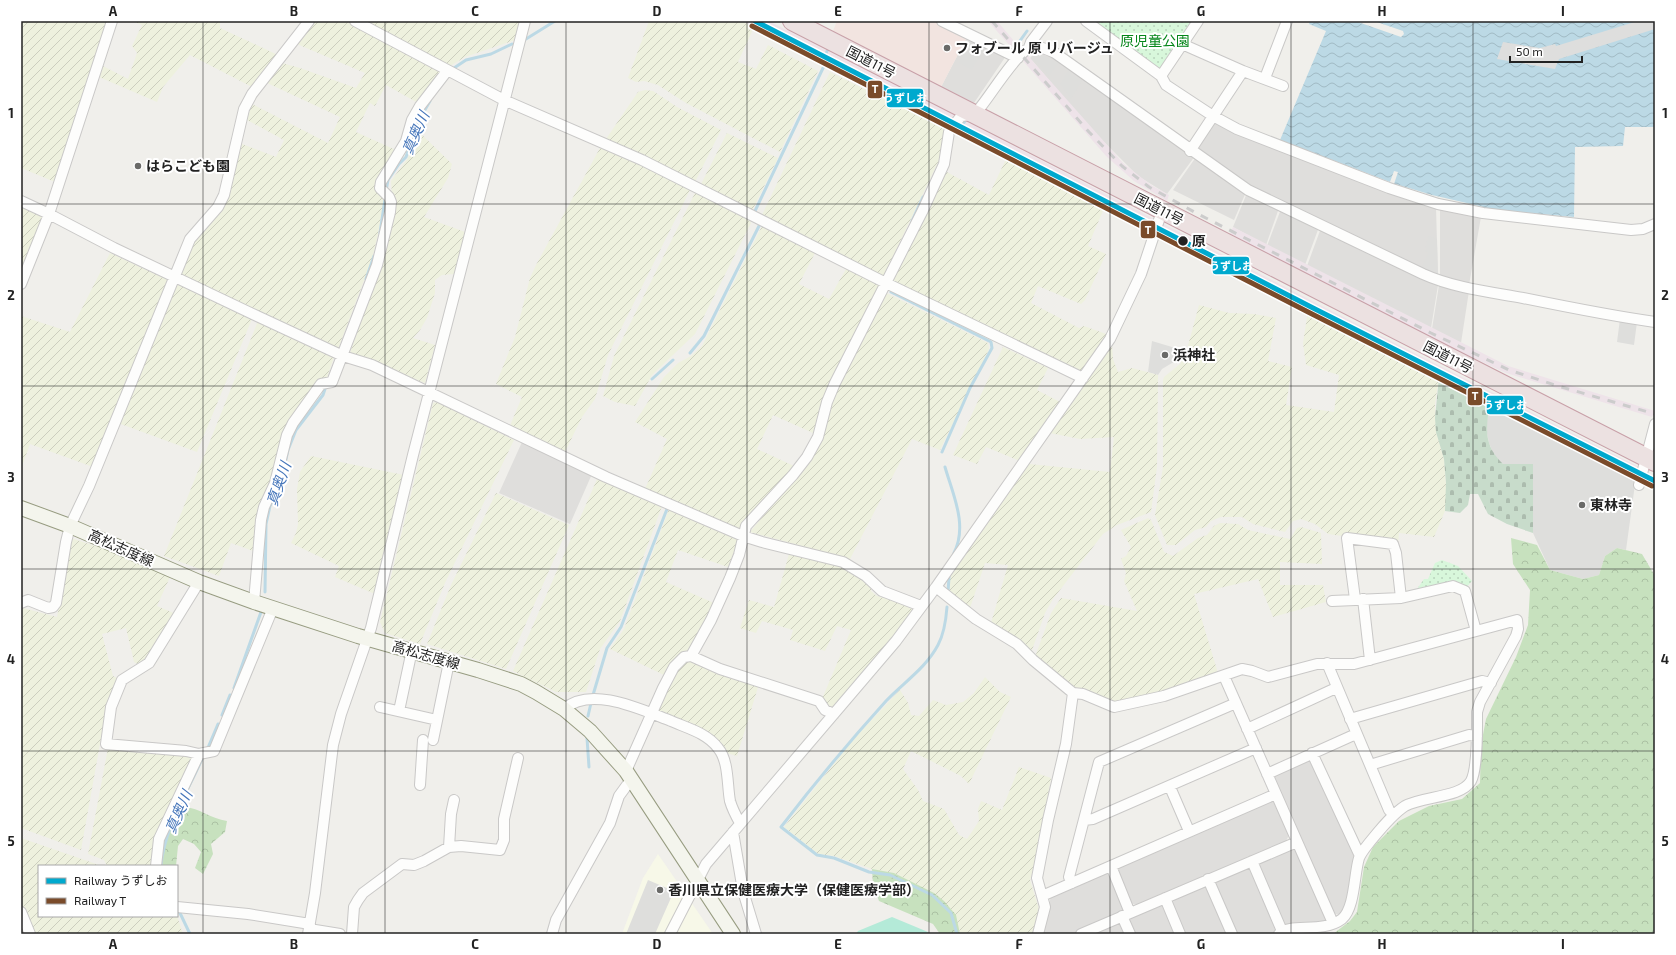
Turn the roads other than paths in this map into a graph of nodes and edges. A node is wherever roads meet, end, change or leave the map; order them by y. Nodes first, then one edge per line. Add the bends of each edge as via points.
1 (112, 21) edge
2 (309, 21) edge
3 (355, 21) edge
4 (525, 21) edge
5 (792, 21) edge
6 (942, 21) edge
7 (1047, 21) edge
8 (1086, 21) edge
9 (1198, 21) edge
10 (1287, 21) edge
11 (1182, 44) junction
12 (1028, 50) junction
13 (1018, 58) junction
14 (447, 71) junction
15 (1243, 71) junction
16 (1161, 76) junction
17 (1265, 78) junction
18 (1283, 86) dead end
19 (504, 100) junction
20 (973, 115) junction
21 (1213, 116) junction
22 (1190, 151) junction
23 (21, 201) edge
24 (1162, 211) junction
25 (49, 214) junction
26 (1655, 224) edge
27 (174, 275) junction
28 (886, 283) junction
29 (21, 284) edge
30 (1655, 322) edge
31 (343, 356) junction
32 (1083, 378) junction
33 (429, 392) junction
34 (1655, 424) edge
35 (1651, 460) edge
36 (1639, 485) dead end
37 (21, 508) edge
38 (70, 526) junction
39 (743, 536) junction
40 (200, 582) junction
41 (936, 587) junction
42 (1401, 598) junction
43 (1359, 599) junction
44 (1332, 600) dead end
45 (254, 602) junction
46 (21, 604) edge
47 (921, 606) junction
48 (273, 608) junction
49 (1476, 631) junction
50 (368, 638) junction
51 (412, 650) junction
52 (692, 656) junction
53 (1370, 660) junction
54 (449, 662) junction
55 (1327, 663) junction
56 (1224, 676) junction
57 (1491, 683) junction
58 (1336, 688) junction
59 (1073, 693) junction
60 (1236, 703) junction
61 (380, 707) dead end
62 (564, 709) junction
63 (399, 711) junction
64 (650, 713) junction
65 (834, 714) junction
66 (1350, 719) junction
67 (437, 720) junction
68 (1247, 729) junction
69 (1356, 734) junction
70 (1477, 736) junction
71 (1256, 748) junction
72 (1312, 753) junction
73 (199, 754) junction
74 (518, 758) dead end
75 (1370, 765) junction
76 (1266, 774) junction
77 (630, 777) junction
78 (420, 785) dead end
79 (1170, 787) junction
80 (1276, 794) junction
81 (454, 800) dead end
82 (1394, 816) junction
83 (1084, 820) junction
84 (740, 823) junction
85 (1189, 831) junction
86 (733, 832) junction
87 (1297, 842) junction
88 (449, 847) junction
89 (1360, 856) junction
90 (1252, 861) junction
91 (156, 865) edge
92 (1111, 866) junction
93 (1208, 879) junction
94 (696, 880) junction
95 (1072, 883) junction
96 (1042, 896) junction
97 (1165, 898) junction
98 (178, 907) edge
99 (21, 912) edge
100 (1126, 914) junction
101 (1332, 923) junction
102 (309, 929) edge
103 (1280, 932) edge
104 (30, 934) edge
105 (340, 934) edge
106 (352, 934) edge
107 (552, 934) edge
108 (670, 934) edge
109 (733, 934) edge
110 (756, 934) edge
111 (1038, 934) edge
112 (1081, 934) edge
113 (1130, 934) edge
114 (1180, 934) edge
115 (1232, 934) edge

1 - 25 street
2 - 27 street via 252,94 244,109 224,195 218,207 190,239
3 - 14 street
4 - 19 street
5 - 20 highway, 国道11号
6 - 13 street
7 - 12 street
8 - 16 street
9 - 11 street
10 - 17 street
11 - 15 street
11 - 16 street
12 - 13 street
12 - 22 street via 1037,47 1055,53
13 - 20 street
14 - 19 street
14 - 31 street via 420,106 412,120 406,141 381,182 380,188 391,202 390,212 377,265
15 - 17 street
15 - 21 street
16 - 21 street via 1166,85
17 - 18 street
19 - 28 street via 642,160
19 - 33 street
20 - 24 highway, 国道11号
20 - 28 street via 961,116 949,132 944,164
21 - 22 street
21 - 26 street via 1286,149 1438,204 1483,213 1631,230
22 - 30 street via 1248,190 1439,281
23 - 25 street
24 - 32 street via 1128,305 1110,339
24 - 35 highway, 国道11号
25 - 27 street via 114,248
25 - 29 street
27 - 31 street
27 - 38 street via 89,486
28 - 32 street
28 - 39 street via 835,383 818,437 807,457 746,526
31 - 33 street via 372,365
31 - 45 street via 332,382 321,384 287,435 275,483 261,520
32 - 41 street
33 - 39 street via 606,477
33 - 50 street
34 - 35 street
35 - 36 street
37 - 38 main road, 高松志度線
38 - 40 main road, 高松志度線
38 - 46 street via 56,603 48,608 28,600
39 - 47 street via 844,562 866,576 882,591
39 - 52 street via 739,555 724,592
40 - 45 main road, 高松志度線
40 - 73 street via 149,663 122,680 111,706 106,744
41 - 47 street
41 - 59 street via 976,619 1017,644
42 - 43 street
42 - 43 street via 1393,544 1346,538
42 - 49 street via 1454,586 1465,591
43 - 44 street
43 - 53 street
45 - 48 main road, 高松志度線
47 - 65 street via 896,641
48 - 50 main road, 高松志度線
48 - 73 street via 214,751
49 - 53 street
49 - 57 street via 1517,620 1516,636
50 - 51 main road, 高松志度線
50 - 102 street via 340,714 333,745
51 - 54 main road, 高松志度線
51 - 63 street
52 - 64 street via 678,661
52 - 65 street via 720,669 819,701 825,710
53 - 55 street via 1354,664
54 - 62 main road, 高松志度線 via 520,684
54 - 67 street
55 - 56 street via 1268,678 1242,669
55 - 58 street
56 - 59 street via 1164,696 1114,707 1083,694
56 - 60 street
57 - 66 street via 1482,681
57 - 70 street via 1477,712
58 - 66 street
58 - 68 street
59 - 96 street via 1066,744 1037,878
60 - 68 street
60 - 83 street via 1099,762
61 - 63 street
62 - 64 street via 571,703 588,700 633,706
62 - 77 main road, 高松志度線 via 590,730
63 - 67 street
64 - 77 street via 629,767
64 - 84 street via 703,734 719,748 724,761 730,802
65 - 84 street
66 - 69 street
67 - 78 street via 428,740
68 - 71 street
69 - 72 street
69 - 75 street
70 - 75 street via 1470,735
70 - 82 street via 1474,773 1468,785 1462,790 1411,804
71 - 76 street
71 - 79 street
72 - 76 street
72 - 89 street
73 - 91 street via 159,839
74 - 88 street via 504,819 504,840 500,850
75 - 82 street
76 - 80 street
77 - 94 main road, 高松志度線
77 - 107 street via 619,796 610,823 556,920
79 - 83 street via 1093,820
79 - 85 street
80 - 85 street
80 - 87 street
81 - 88 street via 450,814
82 - 89 street
83 - 95 street via 1069,876
84 - 86 street
85 - 92 street
86 - 94 street
86 - 110 street via 743,891
87 - 90 street
87 - 101 street
88 - 106 street via 414,865 402,864 363,893 354,907
89 - 101 street via 1349,908 1342,918
90 - 93 street
90 - 103 street
92 - 95 street
92 - 100 street
93 - 97 street
93 - 115 street
94 - 108 street
94 - 109 main road, 高松志度線
95 - 96 street
96 - 111 street via 1045,907
97 - 100 street
97 - 114 street
98 - 102 street via 248,914
99 - 104 street
100 - 112 street
100 - 113 street
101 - 103 street via 1323,928
102 - 105 street

